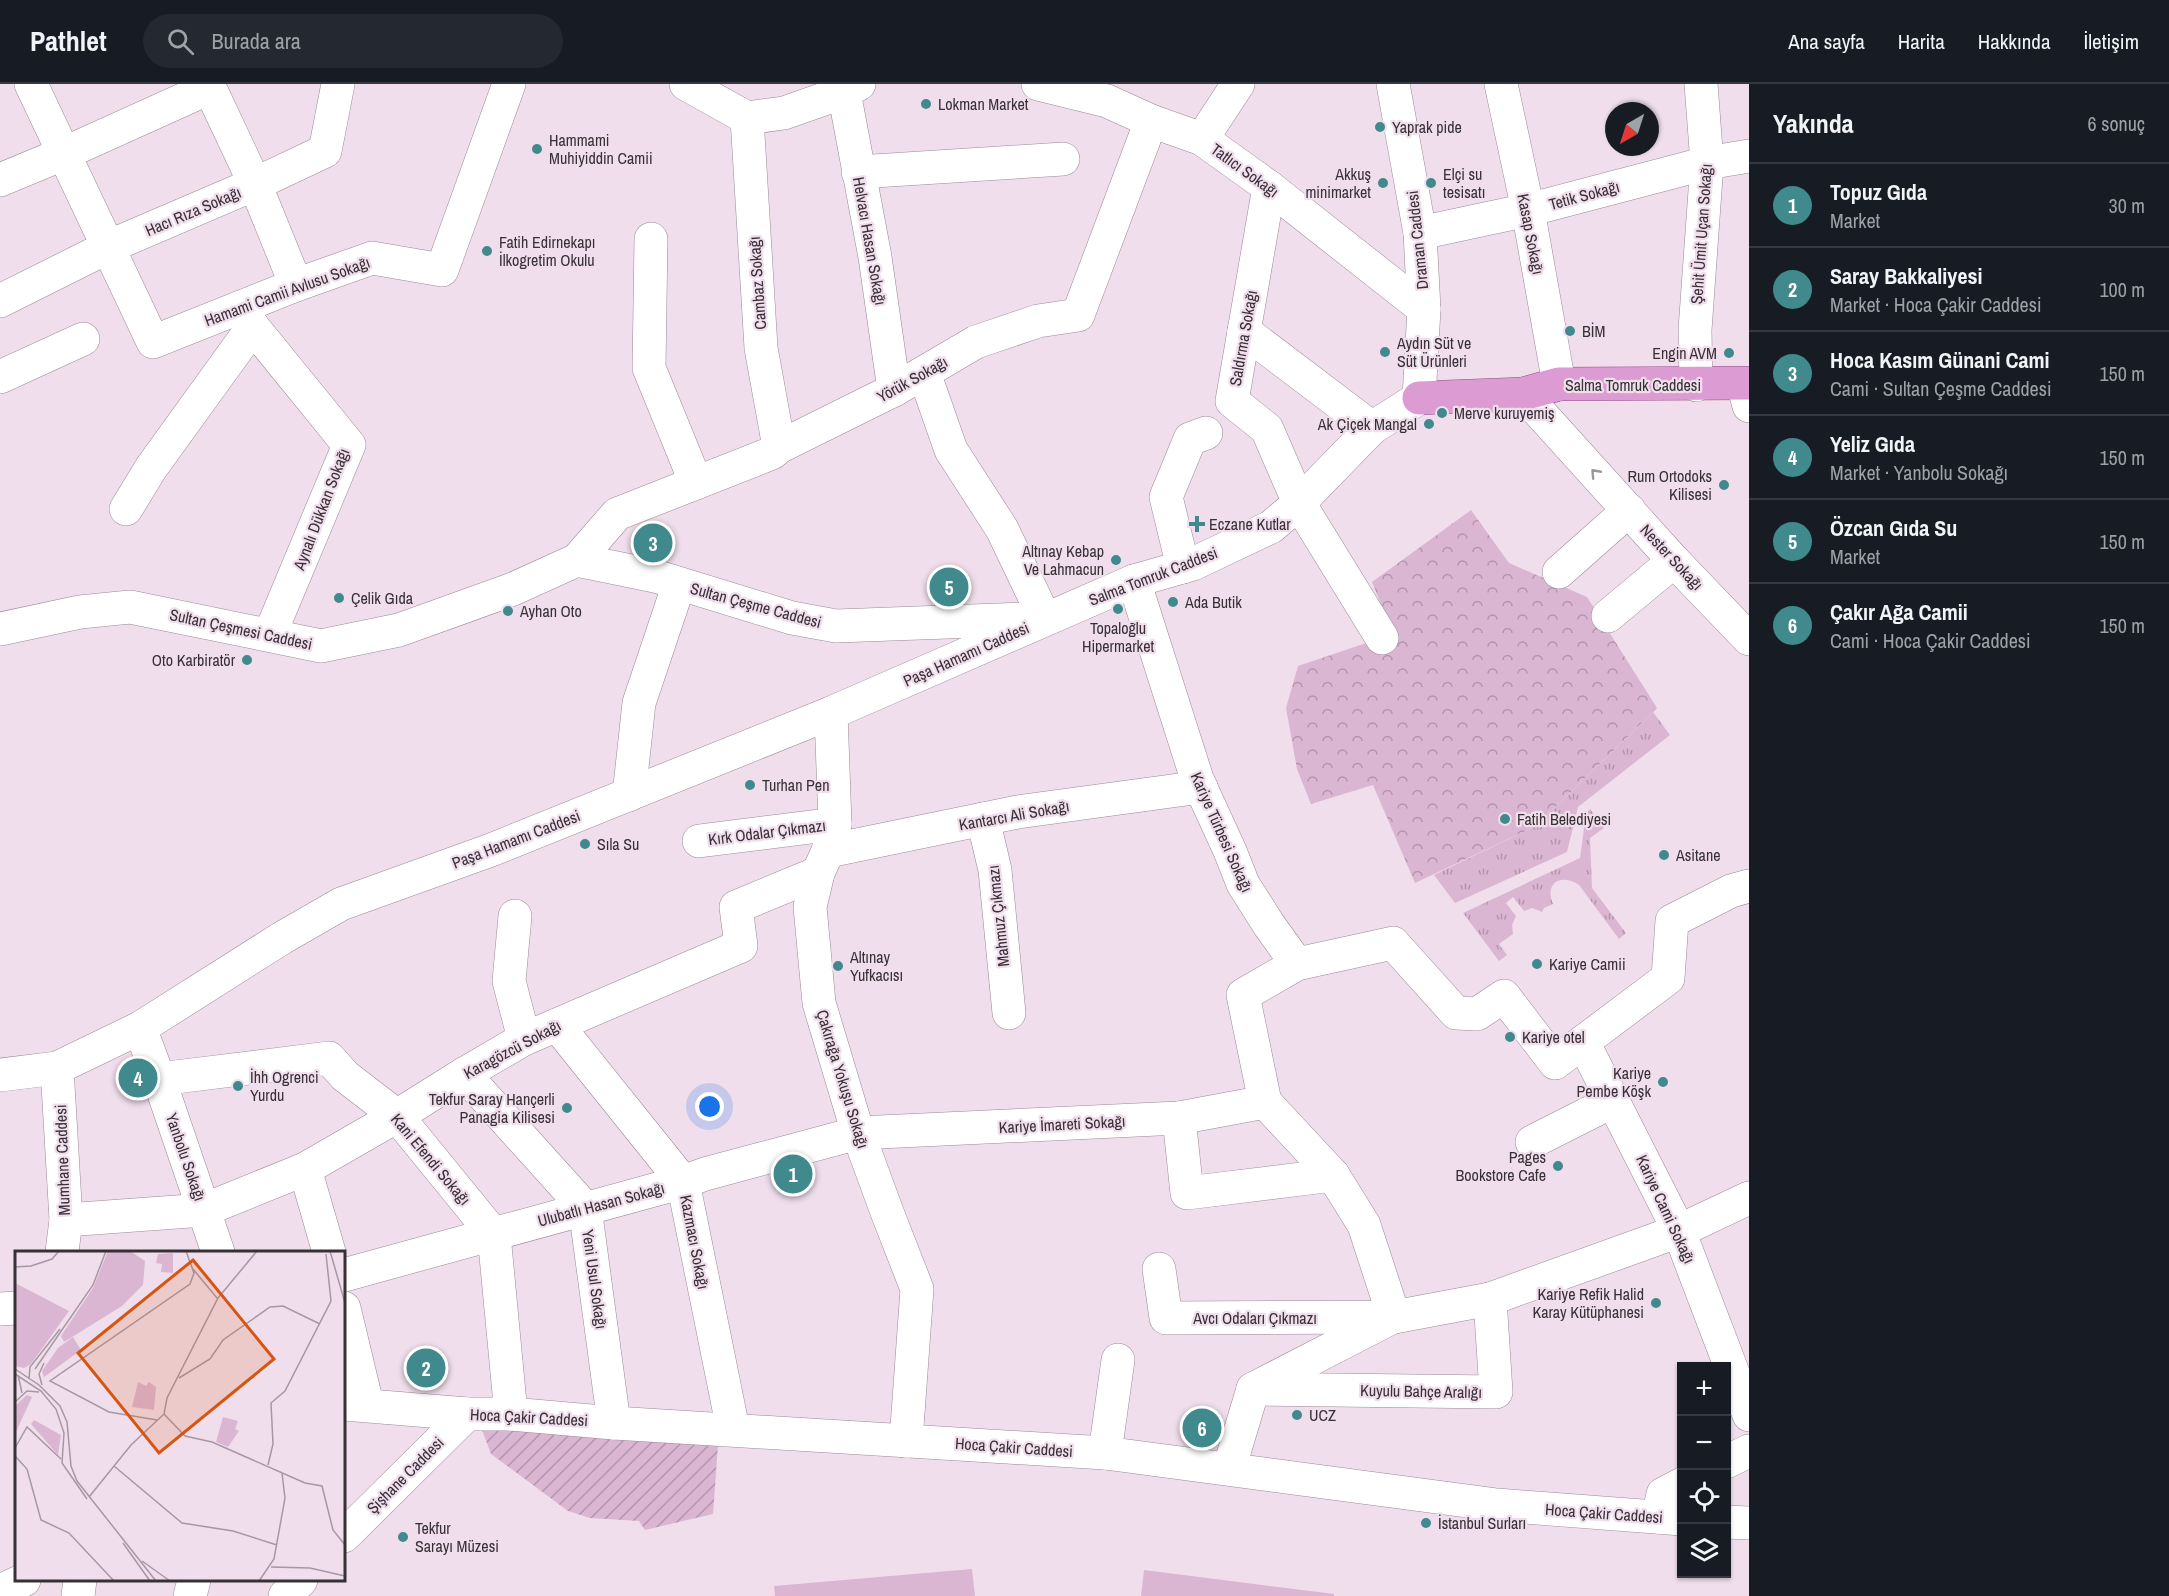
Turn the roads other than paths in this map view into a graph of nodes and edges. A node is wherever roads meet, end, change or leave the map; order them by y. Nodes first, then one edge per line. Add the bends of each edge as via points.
1 (31, 84) edge
2 (338, 84) edge
3 (509, 84) edge
4 (686, 84) edge
5 (1038, 84) edge
6 (1238, 84) edge
7 (1394, 84) edge
8 (1501, 84) edge
9 (1701, 84) edge
10 (208, 86) edge
11 (851, 88) edge
12 (747, 118) junction
13 (1151, 121) junction
14 (1202, 139) junction
15 (65, 153) junction
16 (1749, 156) edge
17 (1063, 159) dead end
18 (1707, 163) junction
19 (858, 172) junction
20 (0, 180) edge
21 (255, 184) junction
22 (1269, 187) junction
23 (1528, 210) junction
24 (1420, 233) junction
25 (651, 239) dead end
26 (108, 247) junction
27 (296, 285) junction
28 (0, 301) edge
29 (1424, 309) junction
30 (247, 317) junction
31 (1244, 332) junction
32 (83, 339) dead end
33 (924, 373) junction
34 (0, 377) edge
35 (1559, 384) junction
36 (1696, 385) junction
37 (894, 390) junction
38 (1747, 391) edge
39 (1523, 394) junction
40 (1419, 398) junction
41 (1372, 428) junction
42 (1206, 433) dead end
43 (779, 447) junction
44 (696, 483) junction
45 (1299, 503) junction
46 (126, 509) dead end
47 (1629, 510) junction
48 (577, 560) junction
49 (1674, 561) junction
50 (1183, 567) junction
51 (1559, 572) dead end
52 (1134, 581) junction
53 (679, 584) junction
54 (1608, 616) dead end
55 (1045, 619) junction
56 (1744, 625) edge
57 (0, 629) edge
58 (270, 634) junction
59 (1382, 638) dead end
60 (831, 713) junction
61 (1201, 787) junction
62 (629, 795) junction
63 (982, 819) junction
64 (699, 841) dead end
65 (827, 849) junction
66 (1746, 894) edge
67 (515, 916) dead end
68 (1297, 964) junction
69 (1009, 1013) dead end
70 (556, 1025) junction
71 (140, 1028) junction
72 (524, 1039) junction
73 (1583, 1042) junction
74 (57, 1068) junction
75 (464, 1074) junction
76 (0, 1075) edge
77 (159, 1079) junction
78 (1612, 1101) junction
79 (1265, 1102) junction
80 (397, 1116) junction
81 (1179, 1118) junction
82 (858, 1134) junction
83 (1532, 1143) dead end
84 (305, 1169) junction
85 (1333, 1175) junction
86 (683, 1182) junction
87 (1749, 1198) edge
88 (585, 1208) junction
89 (204, 1210) junction
90 (66, 1220) junction
91 (1679, 1231) junction
92 (494, 1234) junction
93 (62, 1251) edge
94 (218, 1251) edge
95 (329, 1251) edge
96 (1159, 1269) dead end
97 (345, 1275) edge
98 (1491, 1299) junction
99 (15, 1308) edge
100 (0, 1309) edge
101 (345, 1317) edge
102 (1394, 1317) junction
103 (1118, 1360) dead end
104 (1253, 1389) junction
105 (355, 1404) edge
106 (467, 1414) junction
107 (511, 1414) junction
108 (1749, 1415) edge
109 (614, 1423) junction
110 (733, 1429) junction
111 (906, 1441) junction
112 (1749, 1451) edge
113 (1105, 1453) junction
114 (1731, 1460) edge
115 (1229, 1469) junction
116 (1677, 1487) edge
117 (1670, 1518) edge
118 (1731, 1522) edge
119 (1749, 1523) edge
120 (345, 1535) edge
121 (22, 1581) edge
122 (80, 1581) edge
123 (194, 1581) edge
124 (0, 1591) edge
125 (78, 1596) edge
126 (190, 1596) edge

1 - 15 street
2 - 21 street, Hacı Rıza Sokağı via 324,151
3 - 27 street, Hamami Camii Avlusu Sokağı via 442,270 372,258
4 - 12 street
5 - 13 street, Tatlıcı Sokağı via 1107,101
6 - 14 street
7 - 24 street, Draman Caddesi
8 - 23 street, Kasap Sokağı
9 - 18 street, Şehit Ümit Uçan Sokağı
10 - 15 street
10 - 21 street
11 - 12 street via 784,113
11 - 19 street, Helvacı Hasan Sokağı
12 - 43 street, Cambaz Sokağı via 761,348
13 - 14 street, Tatlıcı Sokağı
13 - 33 street, Yörük Sokağı via 1078,315 1038,321 976,342
14 - 22 street, Tatlıcı Sokağı
15 - 20 street
15 - 26 street
16 - 18 street, Tetik Sokağı
17 - 19 street
18 - 23 street, Tetik Sokağı
18 - 36 street, Şehit Ümit Uçan Sokağı via 1695,330
19 - 37 street, Helvacı Hasan Sokağı
21 - 26 street, Hacı Rıza Sokağı
21 - 27 street
22 - 29 street, Tatlıcı Sokağı
22 - 31 street, Saldırma Sokağı
23 - 24 street, Tetik Sokağı
23 - 35 street, Kasap Sokağı
24 - 29 street, Draman Caddesi
25 - 44 street via 649,368
26 - 28 street, Hacı Rıza Sokağı
26 - 30 street, Hamami Camii Avlusu Sokağı via 153,342
27 - 30 street, Hamami Camii Avlusu Sokağı
29 - 40 street, Draman Caddesi
30 - 46 street
30 - 58 street, Aynalı Dükkan Sokağı via 350,445
31 - 41 street
31 - 45 street, Saldırma Sokağı via 1232,401 1267,429
32 - 34 street
33 - 37 street, Yörük Sokağı
33 - 55 street via 951,450 1002,529
35 - 36 main road, Salma Tomruk Caddesi
35 - 39 main road, Salma Tomruk Caddesi
36 - 38 main road, Salma Tomruk Caddesi
37 - 43 street, Yörük Sokağı
39 - 40 main road, Salma Tomruk Caddesi
47 -> 39 street, Nester Sokağı
40 - 41 street, Salma Tomruk Caddesi
41 - 45 street, Salma Tomruk Caddesi
42 - 50 street via 1190,440 1166,497
43 - 44 street, Yörük Sokağı
44 - 48 street, Yörük Sokağı via 617,514
45 - 50 street, Salma Tomruk Caddesi via 1271,526
45 - 59 street
47 - 49 street, Nester Sokağı
47 - 51 street
48 - 53 street, Sultan Çeşme Caddesi
48 - 58 street, Sultan Çeşmesi Caddesi via 513,589 399,630 321,646
49 - 54 street
49 - 56 street, Nester Sokağı
50 - 52 street, Salma Tomruk Caddesi
52 - 55 street, Salma Tomruk Caddesi
52 - 61 street, Kariye Türbesi Sokağı
53 - 55 street, Sultan Çeşme Caddesi via 792,618 836,626
53 - 62 street via 639,703
55 - 60 street, Paşa Hamamı Caddesi
57 - 58 street, Sultan Çeşmesi Caddesi via 130,606
60 - 62 street, Paşa Hamamı Caddesi
60 - 65 street, Çakırağa Yokuşu Sokağı
61 - 63 street, Kantarcı Ali Sokağı
61 - 68 street, Kariye Türbesi Sokağı via 1243,884
62 - 71 street, Paşa Hamamı Caddesi via 341,904
63 - 65 street, Kantarcı Ali Sokağı
63 - 69 street, Mahmuz Çıkmazı via 995,870
64 - 65 street, Kırk Odalar Çıkmazı
65 - 70 street, Karagözcü Sokağı via 736,907 741,946
65 - 82 street, Çakırağa Yokuşu Sokağı via 810,907 819,1003
66 - 73 street via 1731,891 1672,921 1668,978
67 - 72 street via 508,981
68 - 73 street via 1393,942 1456,1013 1477,1014 1504,996 1556,1063
68 - 79 street via 1243,995
70 - 72 street, Karagözcü Sokağı
70 - 86 street, Kazmacı Sokağı
71 - 74 street, Paşa Hamamı Caddesi
71 - 77 street, Yanbolu Sokağı
72 - 75 street, Karagözcü Sokağı
73 - 78 street, Kariye Cami Sokağı
74 - 76 street, Paşa Hamamı Caddesi
74 - 90 street, Mumhane Caddesi
75 - 80 street, Karagözcü Sokağı
75 - 88 street, Yeni Usul Sokağı
77 - 80 street, Kani Efendi Sokağı via 329,1058 345,1076
77 - 89 street, Yanbolu Sokağı
78 - 83 street
78 - 91 street, Kariye Cami Sokağı
79 - 81 street, Kariye İmareti Sokağı
79 - 85 street
80 - 84 street, Karagözcü Sokağı
80 - 92 street, Kani Efendi Sokağı
81 - 82 street, Kariye İmareti Sokağı
81 - 85 street via 1187,1193
82 - 86 street, Ulubatlı Hasan Sokağı
82 - 111 street, Çakırağa Yokuşu Sokağı via 918,1289
84 - 89 street, Karagözcü Sokağı
84 - 95 street
85 - 102 street via 1365,1225
86 - 88 street, Ulubatlı Hasan Sokağı
86 - 110 street, Kazmacı Sokağı
87 - 91 street
88 - 92 street, Ulubatlı Hasan Sokağı
88 - 109 street, Yeni Usul Sokağı
89 - 90 street, Karagözcü Sokağı
89 - 94 street, Yanbolu Sokağı
90 - 93 street, Mumhane Caddesi
91 - 98 street
91 - 108 street, Kariye Cami Sokağı
92 - 97 street, Ulubatlı Hasan Sokağı
92 - 107 street
96 - 102 street, Avcı Odaları Çıkmazı via 1166,1318
98 - 102 street
98 - 104 street, Kuyulu Bahçe Aralığı via 1496,1392
99 - 100 street
101 - 105 street
102 - 104 street
103 - 113 street
104 - 115 street
105 - 106 street, Hoca Çakir Caddesi
106 - 107 street, Hoca Çakir Caddesi
106 - 120 street, Şişhane Caddesi
107 - 109 street, Hoca Çakir Caddesi
109 - 110 street, Hoca Çakir Caddesi
110 - 111 street, Hoca Çakir Caddesi
111 - 113 street, Hoca Çakir Caddesi
112 - 114 street
113 - 115 street, Hoca Çakir Caddesi
115 - 117 street, Hoca Çakir Caddesi via 1497,1505
116 - 117 street via 1663,1494
118 - 119 street
121 - 124 street
122 - 125 street
123 - 126 street

